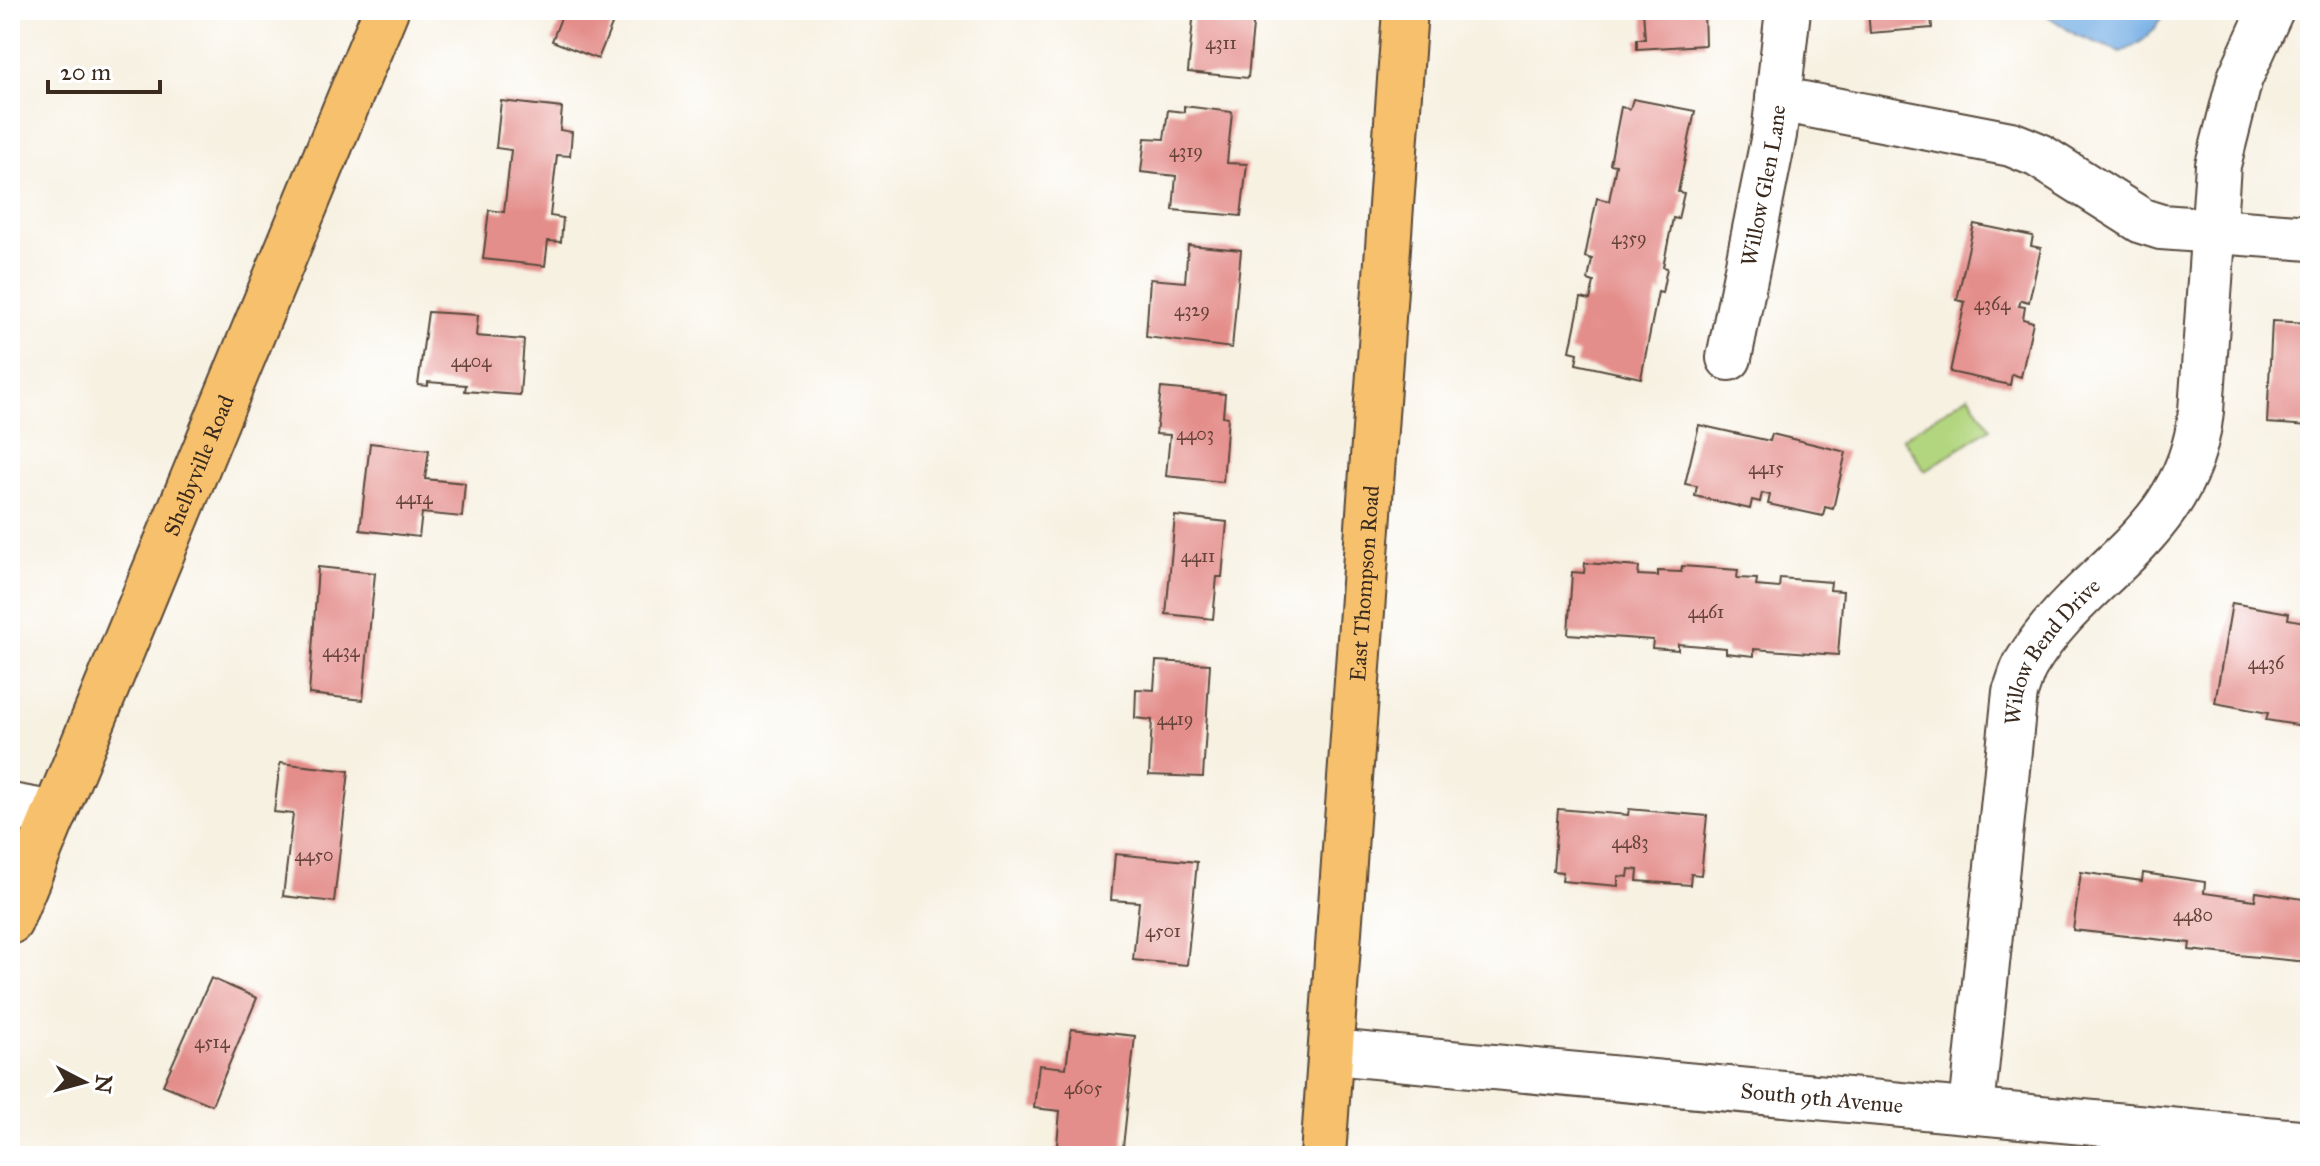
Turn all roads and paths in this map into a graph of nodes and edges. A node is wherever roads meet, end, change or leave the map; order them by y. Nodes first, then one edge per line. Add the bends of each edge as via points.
1 (386, 10) edge
2 (1405, 10) edge
3 (1788, 10) edge
4 (2271, 10) edge
5 (1778, 99) junction
6 (2213, 233) junction
7 (2310, 238) edge
8 (1729, 358) dead end
9 (10, 806) edge
10 (55, 814) junction
11 (20, 871) edge
12 (10, 922) edge
13 (1332, 1052) junction
14 (1972, 1109) junction
15 (2310, 1143) edge
16 (1323, 1156) edge

1 - 10 main road, Shelbyville Road
2 - 13 main road, East Thompson Road
3 - 5 street, Willow Glen Lane
4 - 6 street, Willow Bend Drive via 2230,112 2218,165
5 - 6 street via 2011,144 2038,155 2142,221
5 - 8 street, Willow Glen Lane
6 - 7 street
6 - 14 street, Willow Bend Drive via 2198,438 2185,477 2148,532 2047,635 2027,661 2015,692
9 - 10 street
10 - 11 main road, Shelbyville Road
11 - 12 main road, Shelbyville Road
13 - 14 street, South 9th Avenue
13 - 16 main road, East Thompson Road
14 - 15 street, South 9th Avenue

